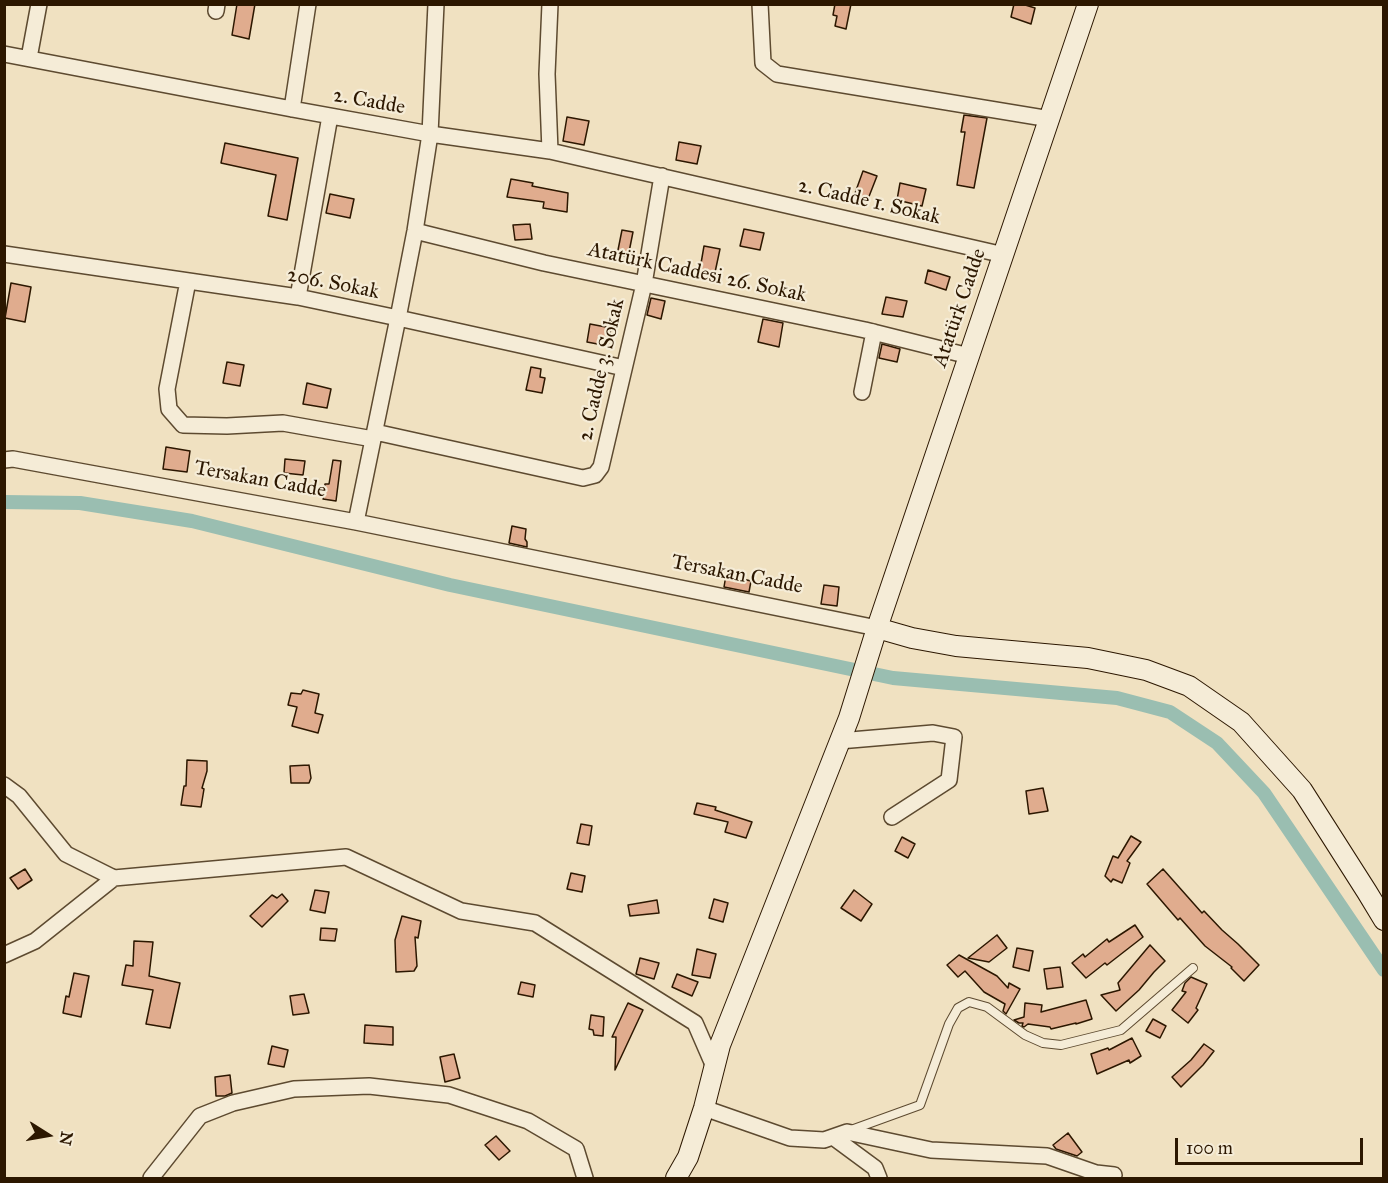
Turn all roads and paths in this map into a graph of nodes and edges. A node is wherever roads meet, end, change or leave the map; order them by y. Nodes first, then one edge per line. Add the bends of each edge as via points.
1 (39, 4) edge
2 (308, 4) edge
3 (436, 4) edge
4 (550, 4) edge
5 (760, 4) edge
6 (1088, 4) edge
7 (4, 54) edge
8 (29, 58) junction
9 (292, 109) junction
10 (330, 116) junction
11 (1050, 119) junction
12 (430, 134) junction
13 (550, 151) junction
14 (662, 176) junction
15 (725, 190) joint
16 (415, 231) junction
17 (4, 254) edge
18 (1004, 255) junction
19 (188, 281) junction
20 (644, 284) junction
21 (298, 297) junction
22 (398, 318) junction
23 (873, 332) junction
24 (969, 356) junction
25 (624, 368) junction
26 (862, 392) dead end
27 (374, 435) junction
28 (4, 460) edge
29 (356, 522) junction
30 (878, 628) junction
31 (839, 741) junction
32 (4, 785) edge
33 (892, 817) dead end
34 (114, 878) junction
35 (1383, 920) edge
36 (4, 955) edge
37 (1193, 968) dead end
38 (715, 1069) junction
39 (704, 1108) junction
40 (840, 1134) junction
41 (1114, 1175) dead end
42 (151, 1179) edge
43 (585, 1179) edge
44 (676, 1179) edge
45 (879, 1179) edge

1 - 8 street
2 - 9 street
3 - 12 street
4 - 13 street
5 - 11 street via 763,63 777,74
6 - 11 main road, Atatürk Cadde
7 - 8 street, 2. Cadde
8 - 9 street, 2. Cadde
9 - 10 street, 2. Cadde
10 - 12 street, 2. Cadde
10 - 21 street
11 - 18 main road, Atatürk Cadde
12 - 13 street, 2. Cadde
12 - 16 street
13 - 14 street, 2. Cadde
14 - 15 street, 2. Cadde
14 - 20 street, 2. Cadde 3. Sokak
15 - 18 street, 2. Cadde 1. Sokak
16 - 20 street, Atatürk Caddesi 26. Sokak
16 - 22 street
17 - 19 street, 206. Sokak
18 - 24 main road, Atatürk Cadde
19 - 21 street, 206. Sokak
19 - 27 street via 167,389 169,409 183,425 283,423
20 - 23 street, Atatürk Caddesi 26. Sokak
20 - 25 street, 2. Cadde 3. Sokak
21 - 22 street, 206. Sokak
22 - 25 street
22 - 27 street, 206. Sokak
23 - 24 street, Atatürk Caddesi 26. Sokak
23 - 26 street
24 - 30 main road, Atatürk Cadde
25 - 27 street, 2. Cadde 3. Sokak via 601,467 595,475 583,478
27 - 29 street, 206. Sokak
28 - 29 street, Tersakan Cadde
29 - 30 street, Tersakan Cadde
30 - 31 main road, Atatürk Cadde
30 - 35 main road, Tersakan Cadde via 957,646 1088,658 1146,670 1188,686 1241,722 1302,790
31 - 33 street via 933,733 954,737 949,780
31 - 38 main road, Atatürk Cadde via 720,1046
32 - 34 street via 19,796 66,854
34 - 36 street via 34,941
34 - 38 street via 346,857 461,910 535,923 695,1023
37 - 40 lane via 1121,1030 1061,1045 1025,1035 987,1007 969,1002 958,1008 950,1024 920,1106
38 - 39 main road, Atatürk Cadde
39 - 40 street via 790,1138 824,1140
39 - 44 main road, Atatürk Cadde via 688,1157
40 - 41 street via 931,1150 1047,1156
40 - 45 street via 875,1168
42 - 43 street via 200,1116 233,1103 294,1089 369,1086 449,1095 528,1121 576,1149

